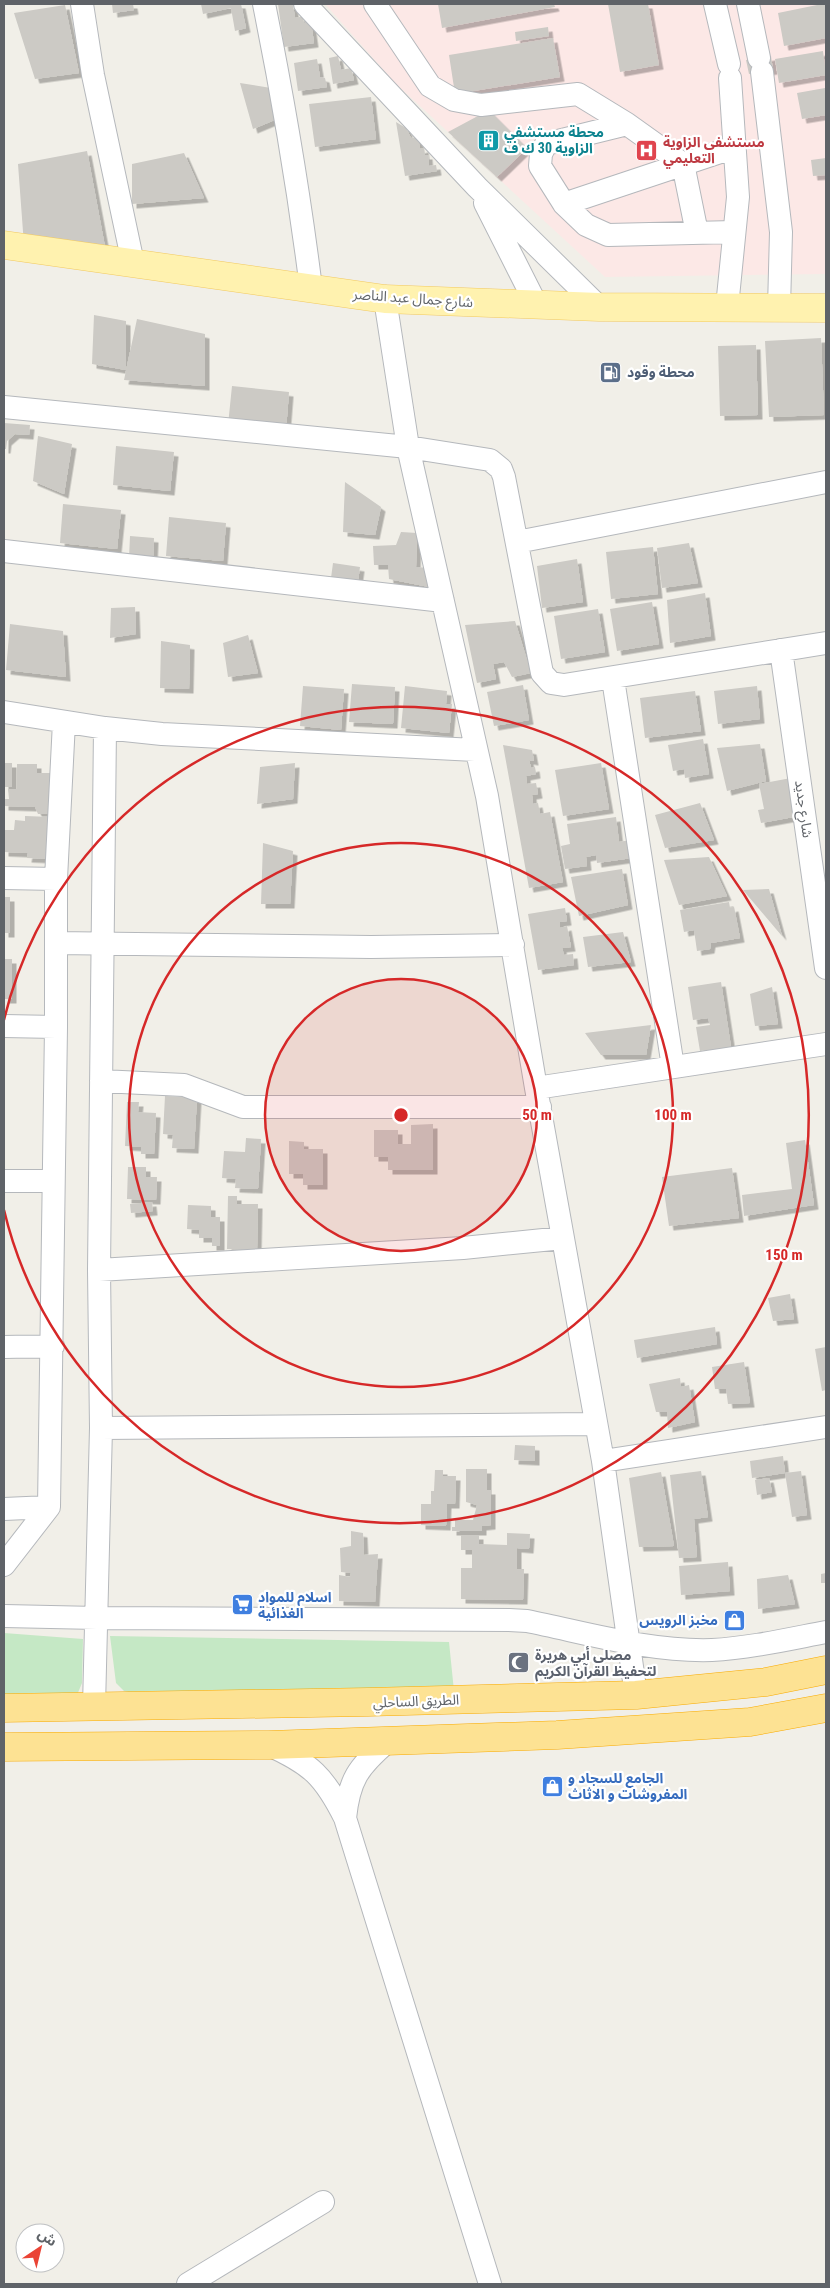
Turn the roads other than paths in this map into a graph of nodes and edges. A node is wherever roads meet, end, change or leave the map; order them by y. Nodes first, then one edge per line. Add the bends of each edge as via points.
1 (82, 4) edge
2 (264, 4) edge
3 (305, 4) edge
4 (375, 4) edge
5 (715, 4) edge
6 (748, 4) edge
7 (627, 124) junction
8 (735, 147) junction
9 (683, 164) junction
10 (477, 186) junction
11 (564, 204) junction
12 (734, 232) junction
13 (698, 233) junction
14 (4, 245) edge
15 (133, 263) junction
16 (311, 288) junction
17 (385, 299) junction
18 (536, 304) junction
19 (599, 307) junction
20 (727, 307) junction
21 (779, 308) junction
22 (826, 308) edge
23 (4, 407) edge
24 (408, 447) junction
25 (826, 482) edge
26 (517, 542) junction
27 (4, 551) edge
28 (443, 601) junction
29 (826, 643) edge
30 (781, 650) junction
31 (613, 678) junction
32 (4, 712) edge
33 (64, 722) junction
34 (105, 728) junction
35 (475, 750) junction
36 (4, 878) edge
37 (56, 879) junction
38 (56, 943) junction
39 (102, 943) junction
40 (513, 945) junction
41 (826, 968) edge
42 (4, 1026) edge
43 (56, 1028) junction
44 (826, 1044) edge
45 (673, 1067) junction
46 (101, 1081) junction
47 (538, 1097) junction
48 (4, 1181) edge
49 (53, 1181) junction
50 (563, 1238) junction
51 (99, 1270) junction
52 (4, 1346) edge
53 (53, 1346) junction
54 (595, 1424) junction
55 (826, 1427) edge
56 (101, 1428) junction
57 (603, 1461) junction
58 (49, 1508) junction
59 (4, 1509) edge
60 (4, 1565) edge
61 (4, 1616) edge
62 (97, 1618) junction
63 (826, 1632) edge
64 (630, 1642) junction
65 (826, 1670) edge
66 (636, 1695) junction
67 (94, 1706) junction
68 (4, 1708) edge
69 (826, 1708) edge
70 (386, 1742) junction
71 (269, 1745) junction
72 (4, 1747) edge
73 (345, 1818) junction
74 (323, 2202) dead end
75 (188, 2284) edge
76 (490, 2284) edge

1 - 15 street via 93,75
2 - 16 street via 288,125
3 - 10 street
4 - 7 street via 430,86 454,100 481,105 578,94
5 - 8 street via 730,71
6 - 21 street via 760,65 781,232
7 - 9 street
7 - 11 street via 546,144 540,166
8 - 9 street
8 - 12 street via 738,197
9 - 11 street
9 - 13 street
10 - 18 street
10 - 19 street
11 - 13 street via 586,225 608,235
12 - 13 street
12 - 20 street
14 - 15 main road, شارع جمال عبد الناصر
15 - 16 main road, شارع جمال عبد الناصر
16 - 17 main road, شارع جمال عبد الناصر
17 - 18 main road, شارع جمال عبد الناصر
17 - 24 street
18 - 19 main road, شارع جمال عبد الناصر
19 - 20 main road, شارع جمال عبد الناصر
20 - 21 main road, شارع جمال عبد الناصر
21 - 22 main road, شارع جمال عبد الناصر
23 - 24 street
24 - 26 street via 490,460 496,464 504,477
24 - 28 street
25 - 26 street
26 - 31 street via 545,679 557,685
27 - 28 street
28 - 35 street
29 - 30 street
30 - 31 street
30 - 41 street, شارع جديد
31 - 45 street
32 - 33 street
33 - 34 street
33 - 37 street
34 - 35 street via 162,734
34 - 39 street
35 - 40 street via 487,796
36 - 37 street
37 - 38 street
38 - 39 street
38 - 43 street
39 - 40 street via 371,947
39 - 46 street
40 - 47 street
42 - 43 street
43 - 49 street
44 - 45 street
45 - 47 street
46 - 47 street via 184,1085 243,1107
46 - 51 street
47 - 50 street
48 - 49 street
49 - 53 street
50 - 51 street via 463,1248
50 - 54 street
51 - 56 street
52 - 53 street
53 - 58 street
54 - 56 street
54 - 57 street
55 - 57 street
56 - 62 street
57 - 64 street
58 - 59 street
58 - 60 street
61 - 62 street
62 - 64 street via 510,1620
62 - 67 street
63 - 64 street via 712,1650
64 - 66 street
65 - 66 highway, الطريق الساحلي via 766,1682
66 - 67 highway, الطريق الساحلي
67 - 68 highway, الطريق الساحلي
69 - 70 highway via 750,1722 665,1729
70 - 71 highway
70 - 73 street via 357,1772 351,1784
71 - 72 highway
71 - 73 street via 306,1764 322,1778
73 - 76 street
74 - 75 street

